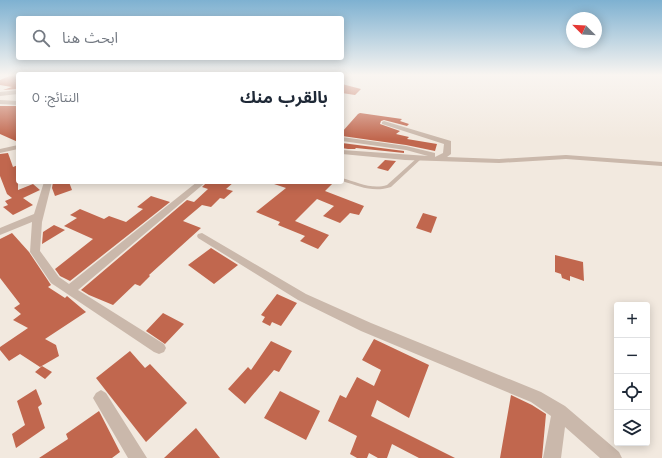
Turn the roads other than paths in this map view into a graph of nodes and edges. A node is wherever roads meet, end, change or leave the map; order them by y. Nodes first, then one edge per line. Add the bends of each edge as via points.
1 (0, 102) edge
2 (16, 103) edge
3 (16, 103) edge
4 (2, 109) dead end
5 (384, 123) dead end
6 (344, 139) edge
7 (16, 148) edge
8 (0, 152) edge
9 (344, 152) edge
10 (442, 158) junction
11 (419, 159) junction
12 (662, 164) edge
13 (344, 180) edge
14 (47, 184) edge
15 (200, 184) edge
16 (38, 216) junction
17 (0, 232) edge
18 (202, 236) dead end
19 (69, 290) junction
20 (159, 348) dead end
21 (101, 398) dead end
22 (559, 412) junction
23 (138, 458) edge
24 (552, 458) edge
25 (613, 458) edge

1 - 2 street
3 - 4 street
5 - 10 street via 448,143 447,154
6 - 10 street via 406,148
7 - 8 street
9 - 11 street
10 - 11 street
10 - 12 street via 499,161 566,158
11 - 13 lane via 384,188 373,188
14 - 16 street
15 - 19 street
16 - 17 street
16 - 19 street via 35,252 55,280
18 - 22 street via 302,297 366,327 536,397
19 - 20 street
21 - 23 street
22 - 24 street
22 - 25 street

